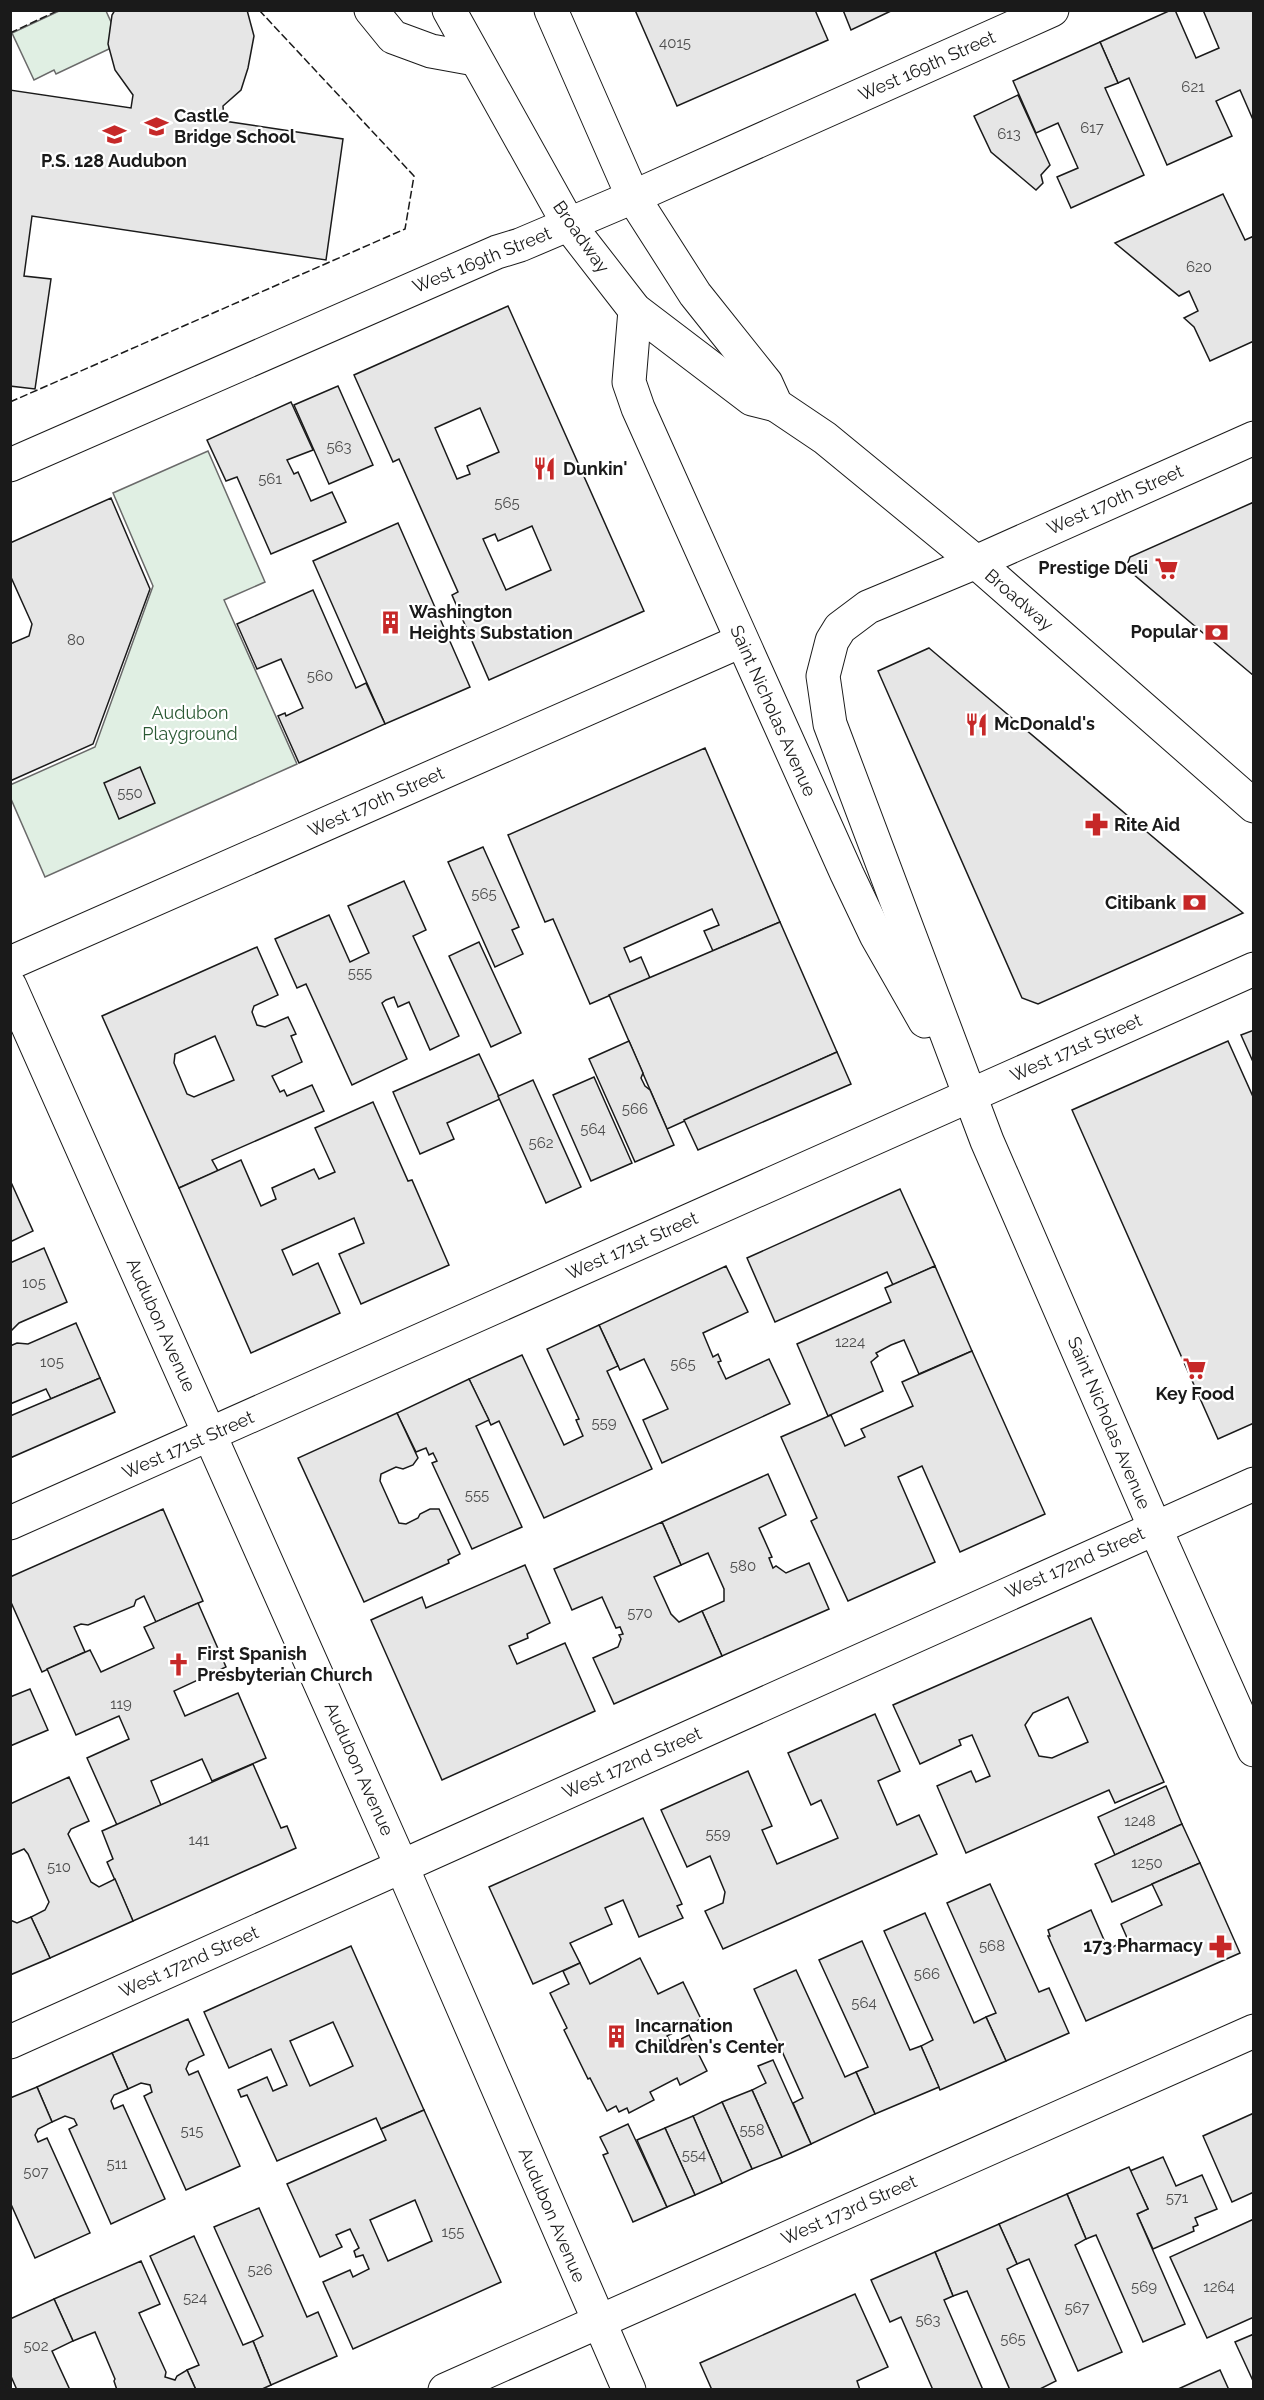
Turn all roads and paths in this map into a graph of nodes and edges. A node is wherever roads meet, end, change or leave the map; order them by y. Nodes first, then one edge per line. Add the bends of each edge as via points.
1 (371, 10) edge
2 (449, 10) edge
3 (551, 10) edge
4 (1052, 10) edge
5 (475, 59) junction
6 (633, 197) junction
7 (569, 225) junction
8 (635, 310) junction
9 (776, 405) junction
10 (1254, 438) edge
11 (10, 465) edge
12 (976, 562) junction
13 (741, 641) junction
14 (1254, 806) edge
15 (10, 963) edge
16 (1254, 969) edge
17 (10, 986) edge
18 (969, 1095) junction
19 (211, 1435) junction
20 (1254, 1484) edge
21 (10, 1524) edge
22 (1155, 1528) junction
23 (1254, 1750) edge
24 (402, 1867) junction
25 (1254, 2031) edge
26 (10, 2042) edge
27 (599, 2322) junction
28 (445, 2390) edge
29 (629, 2390) edge

1 - 5 street via 393,38 430,51
2 - 5 street, Broadway
3 - 6 street, Broadway
4 - 6 street, West 169th Street
5 - 7 street, Broadway
6 - 7 street, West 169th Street
6 - 9 street, Broadway via 695,294 766,384
7 - 8 street, Broadway
7 - 11 street, West 169th Street via 486,256
8 - 9 street, Broadway via 752,399
8 - 13 street, Saint Nicholas Avenue via 629,382
9 - 12 street, Broadway via 825,438
10 - 12 street, West 170th Street
12 - 14 street, Broadway
12 - 18 street, Saint Nicholas Avenue via 855,616 832,641 823,676 824,699 837,747
13 - 15 street, West 170th Street
13 - 18 street, Saint Nicholas Avenue via 876,935
16 - 18 street, West 171st Street
17 - 19 street, Audubon Avenue
18 - 19 street, West 171st Street
18 - 22 street, Saint Nicholas Avenue
19 - 21 street, West 171st Street
19 - 24 street, Audubon Avenue
20 - 22 street, West 172nd Street
22 - 23 street, Saint Nicholas Avenue
22 - 24 street, West 172nd Street
24 - 26 street, West 172nd Street
24 - 27 street, Audubon Avenue
25 - 27 street, West 173rd Street
27 - 28 street, West 173rd Street
27 - 29 street, Audubon Avenue

